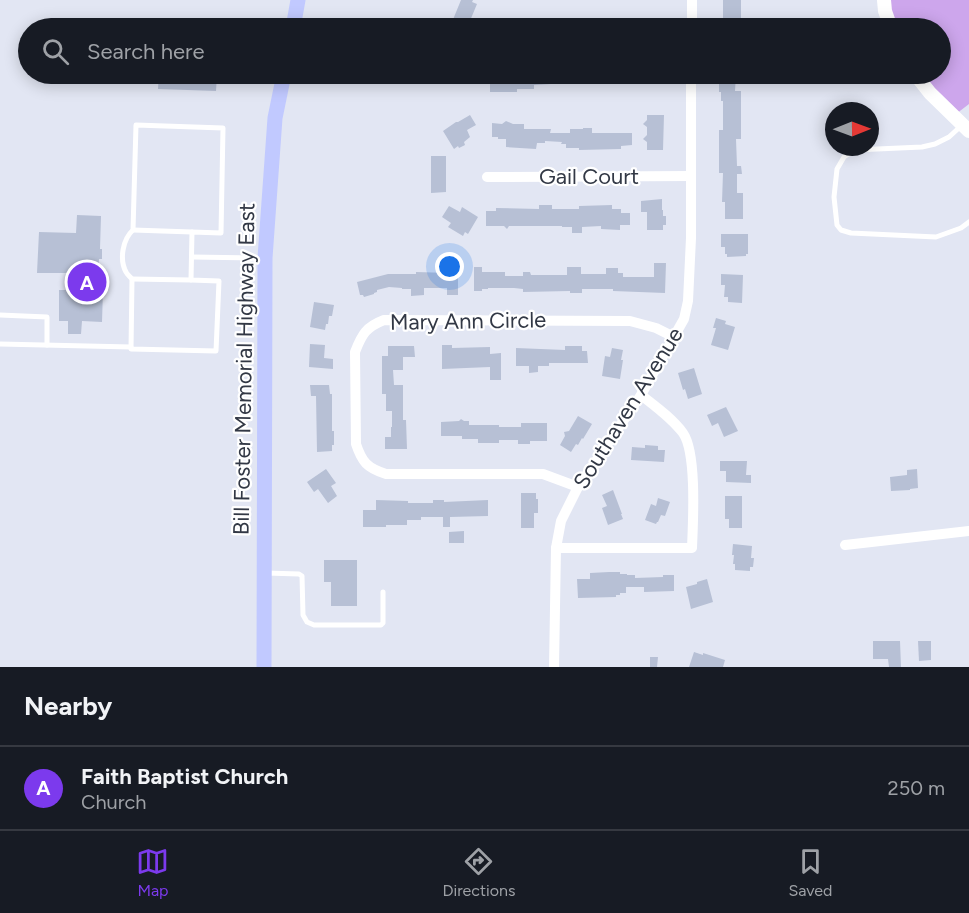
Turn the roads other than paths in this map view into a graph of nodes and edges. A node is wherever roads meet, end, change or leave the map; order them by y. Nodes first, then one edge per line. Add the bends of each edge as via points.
1 (298, 0) edge
2 (692, 0) edge
3 (884, 0) edge
4 (295, 18) edge
5 (692, 18) edge
6 (887, 18) edge
7 (282, 84) edge
8 (691, 84) edge
9 (923, 84) edge
10 (966, 128) edge
11 (691, 176) junction
12 (487, 177) dead end
13 (969, 222) edge
14 (133, 230) junction
15 (192, 232) junction
16 (192, 257) junction
17 (265, 258) junction
18 (132, 279) junction
19 (191, 280) junction
20 (0, 315) edge
21 (674, 337) junction
22 (0, 344) edge
23 (47, 345) junction
24 (131, 347) junction
25 (641, 395) junction
26 (578, 487) junction
27 (969, 531) edge
28 (845, 545) dead end
29 (556, 548) junction
30 (264, 573) junction
31 (383, 592) dead end
32 (264, 667) edge
33 (554, 667) edge

1 - 4 main road
2 - 5 street
3 - 6 street
7 - 17 main road, Bill Foster Memorial Highway East via 275,118
8 - 11 street, Southaven Avenue
9 - 10 street
10 - 13 lane via 922,147 855,150 843,157 837,169 834,197 837,225 851,233 936,237
11 - 12 street, Gail Court
11 - 21 street, Southaven Avenue via 688,301
14 - 15 lane
14 - 15 lane via 136,125 223,128 221,233
14 - 18 lane via 123,251 126,272
15 - 16 lane
16 - 17 lane
16 - 19 lane
17 - 30 main road, Bill Foster Memorial Highway East
18 - 19 lane
18 - 24 lane
19 - 24 lane via 219,280 216,351
20 - 23 lane via 47,317
21 - 25 street, Southaven Avenue
21 - 26 street, Mary Ann Circle via 630,321 384,320 367,328 355,352 356,444 367,465 386,474 543,474
22 - 23 lane
23 - 24 lane
25 - 26 street, Southaven Avenue
25 - 29 street via 684,434 688,445 693,548
26 - 29 street, Southaven Avenue via 561,521
27 - 28 street
29 - 33 street, Southaven Avenue
30 - 31 lane via 302,576 303,615 314,625 381,625
30 - 32 main road, Bill Foster Memorial Highway East

